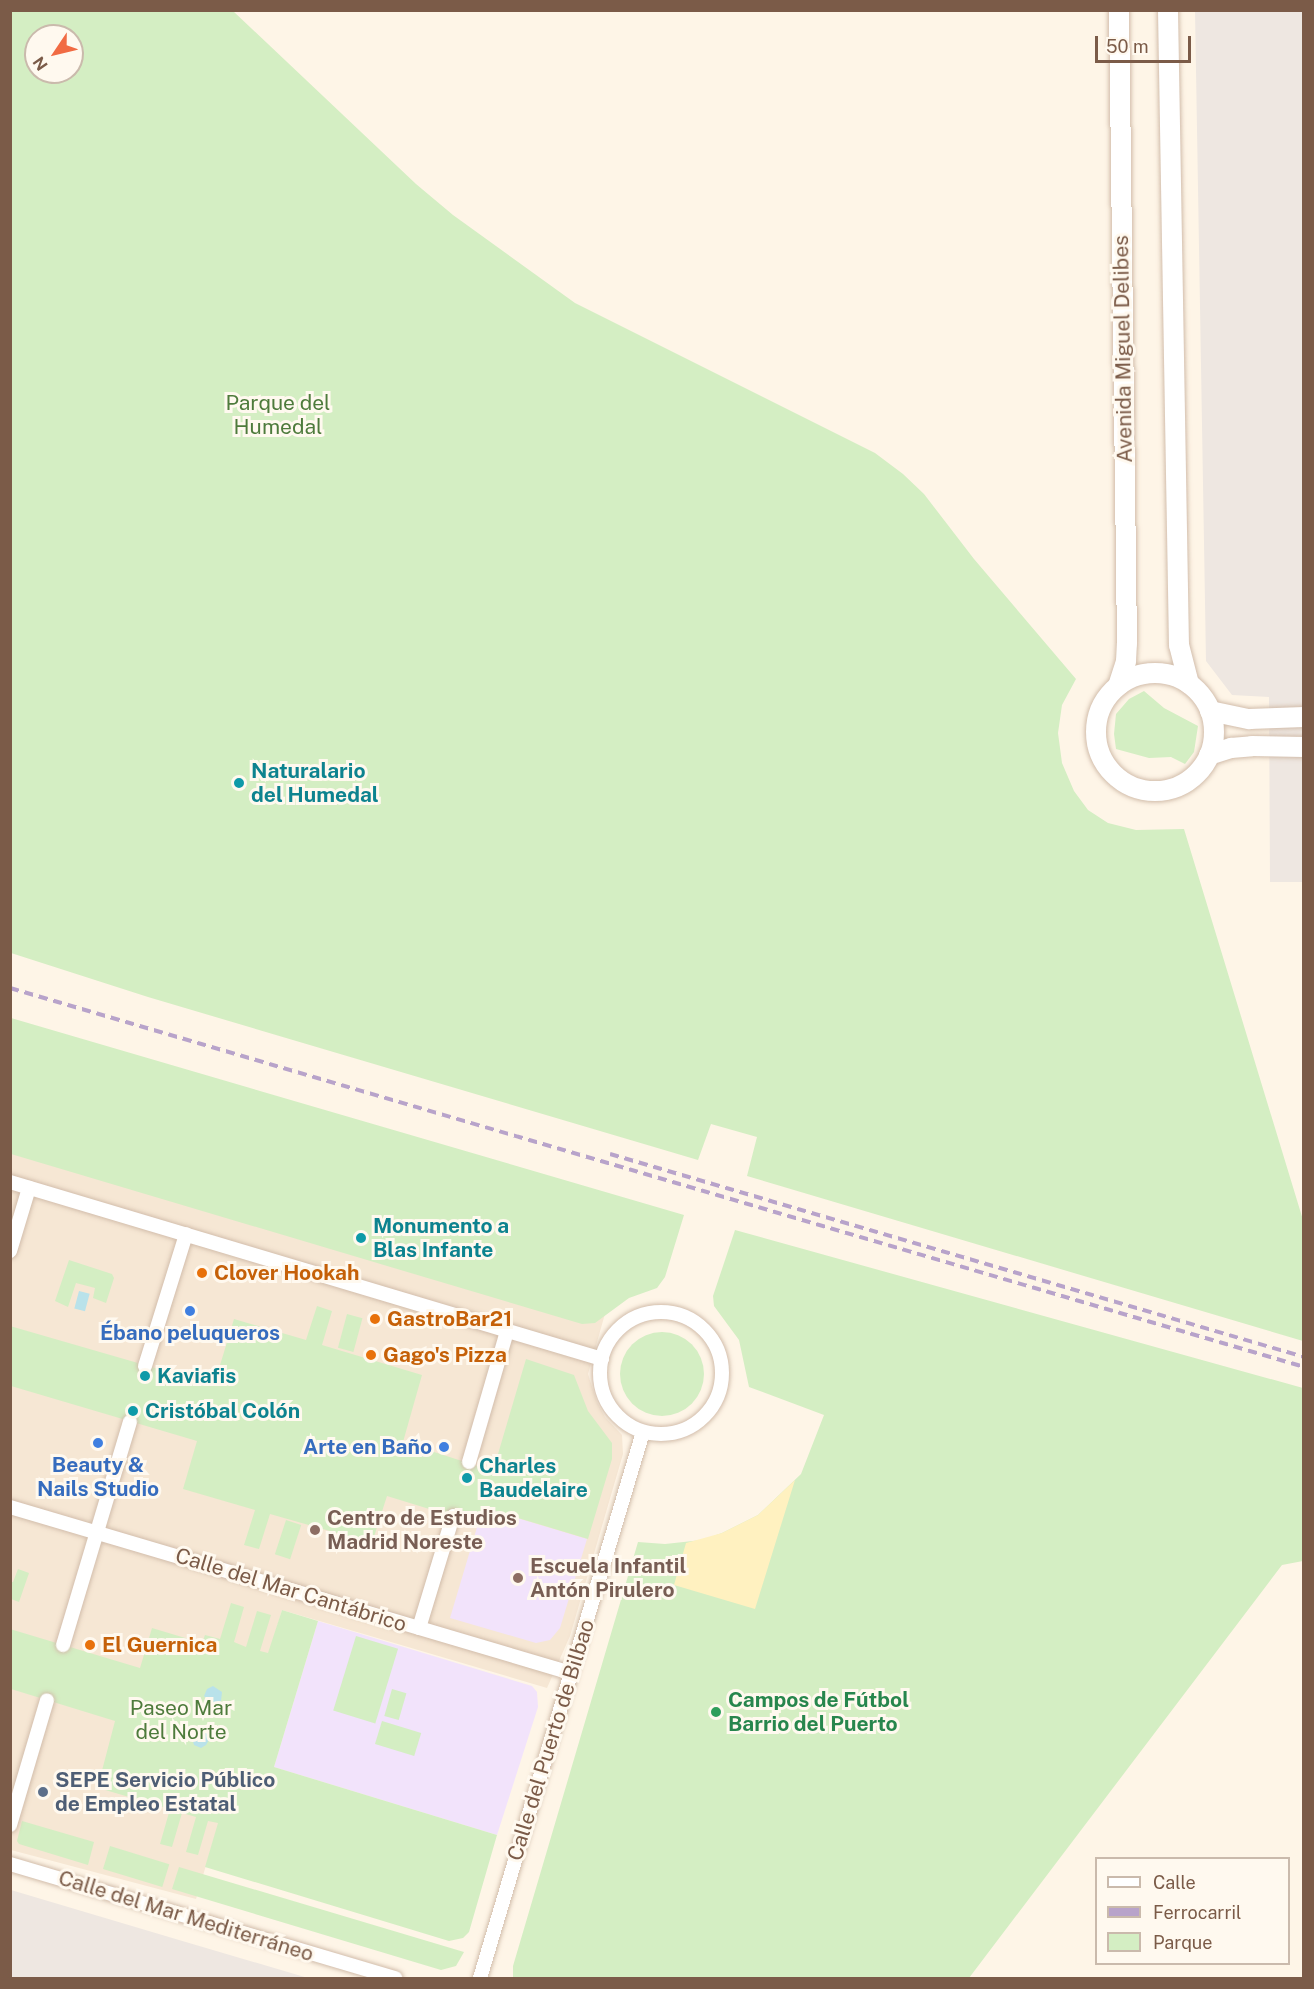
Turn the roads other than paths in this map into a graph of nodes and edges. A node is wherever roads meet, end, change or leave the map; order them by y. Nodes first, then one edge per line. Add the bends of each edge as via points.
1 (1119, 10) edge
2 (1168, 10) edge
3 (1188, 684) junction
4 (1118, 686) junction
5 (1210, 711) junction
6 (1304, 717) edge
7 (1304, 747) edge
8 (1209, 755) junction
9 (10, 1182) edge
10 (29, 1188) junction
11 (186, 1234) junction
12 (10, 1251) edge
13 (507, 1331) junction
14 (602, 1359) junction
15 (145, 1366) dead end
16 (130, 1422) dead end
17 (643, 1431) junction
18 (469, 1462) dead end
19 (10, 1507) edge
20 (453, 1516) dead end
21 (97, 1532) junction
22 (419, 1628) junction
23 (63, 1645) dead end
24 (571, 1672) junction
25 (47, 1700) dead end
26 (10, 1825) edge
27 (10, 1864) edge
28 (395, 1978) edge
29 (480, 1978) edge

1 - 4 main road, Avenida Miguel Delibes via 1127,645
2 - 3 main road via 1179,645
3 - 4 main road via 1160,674 1146,674
3 - 5 main road
4 - 8 main road via 1105,700 1096,738 1101,757 1112,773 1128,785 1146,791 1166,791 1192,778
5 - 6 main road via 1249,719
5 - 8 main road via 1214,733
7 - 8 main road via 1252,746
9 - 10 street
10 - 11 street
10 - 12 street
11 - 13 street
11 - 15 street
13 - 14 street
13 - 18 street
14 - 17 street via 601,1382 608,1403 623,1421
14 - 17 street via 606,1346 619,1330 650,1314 677,1315 690,1320 710,1338 719,1357 722,1377 708,1412 678,1432
16 - 21 street
17 - 24 street, Calle del Puerto de Bilbao
19 - 21 street, Calle del Mar Cantábrico
20 - 22 street
21 - 22 street, Calle del Mar Cantábrico
21 - 23 street
22 - 24 street, Calle del Mar Cantábrico
24 - 29 street, Calle del Puerto de Bilbao
25 - 26 street
27 - 28 street, Calle del Mar Mediterráneo

